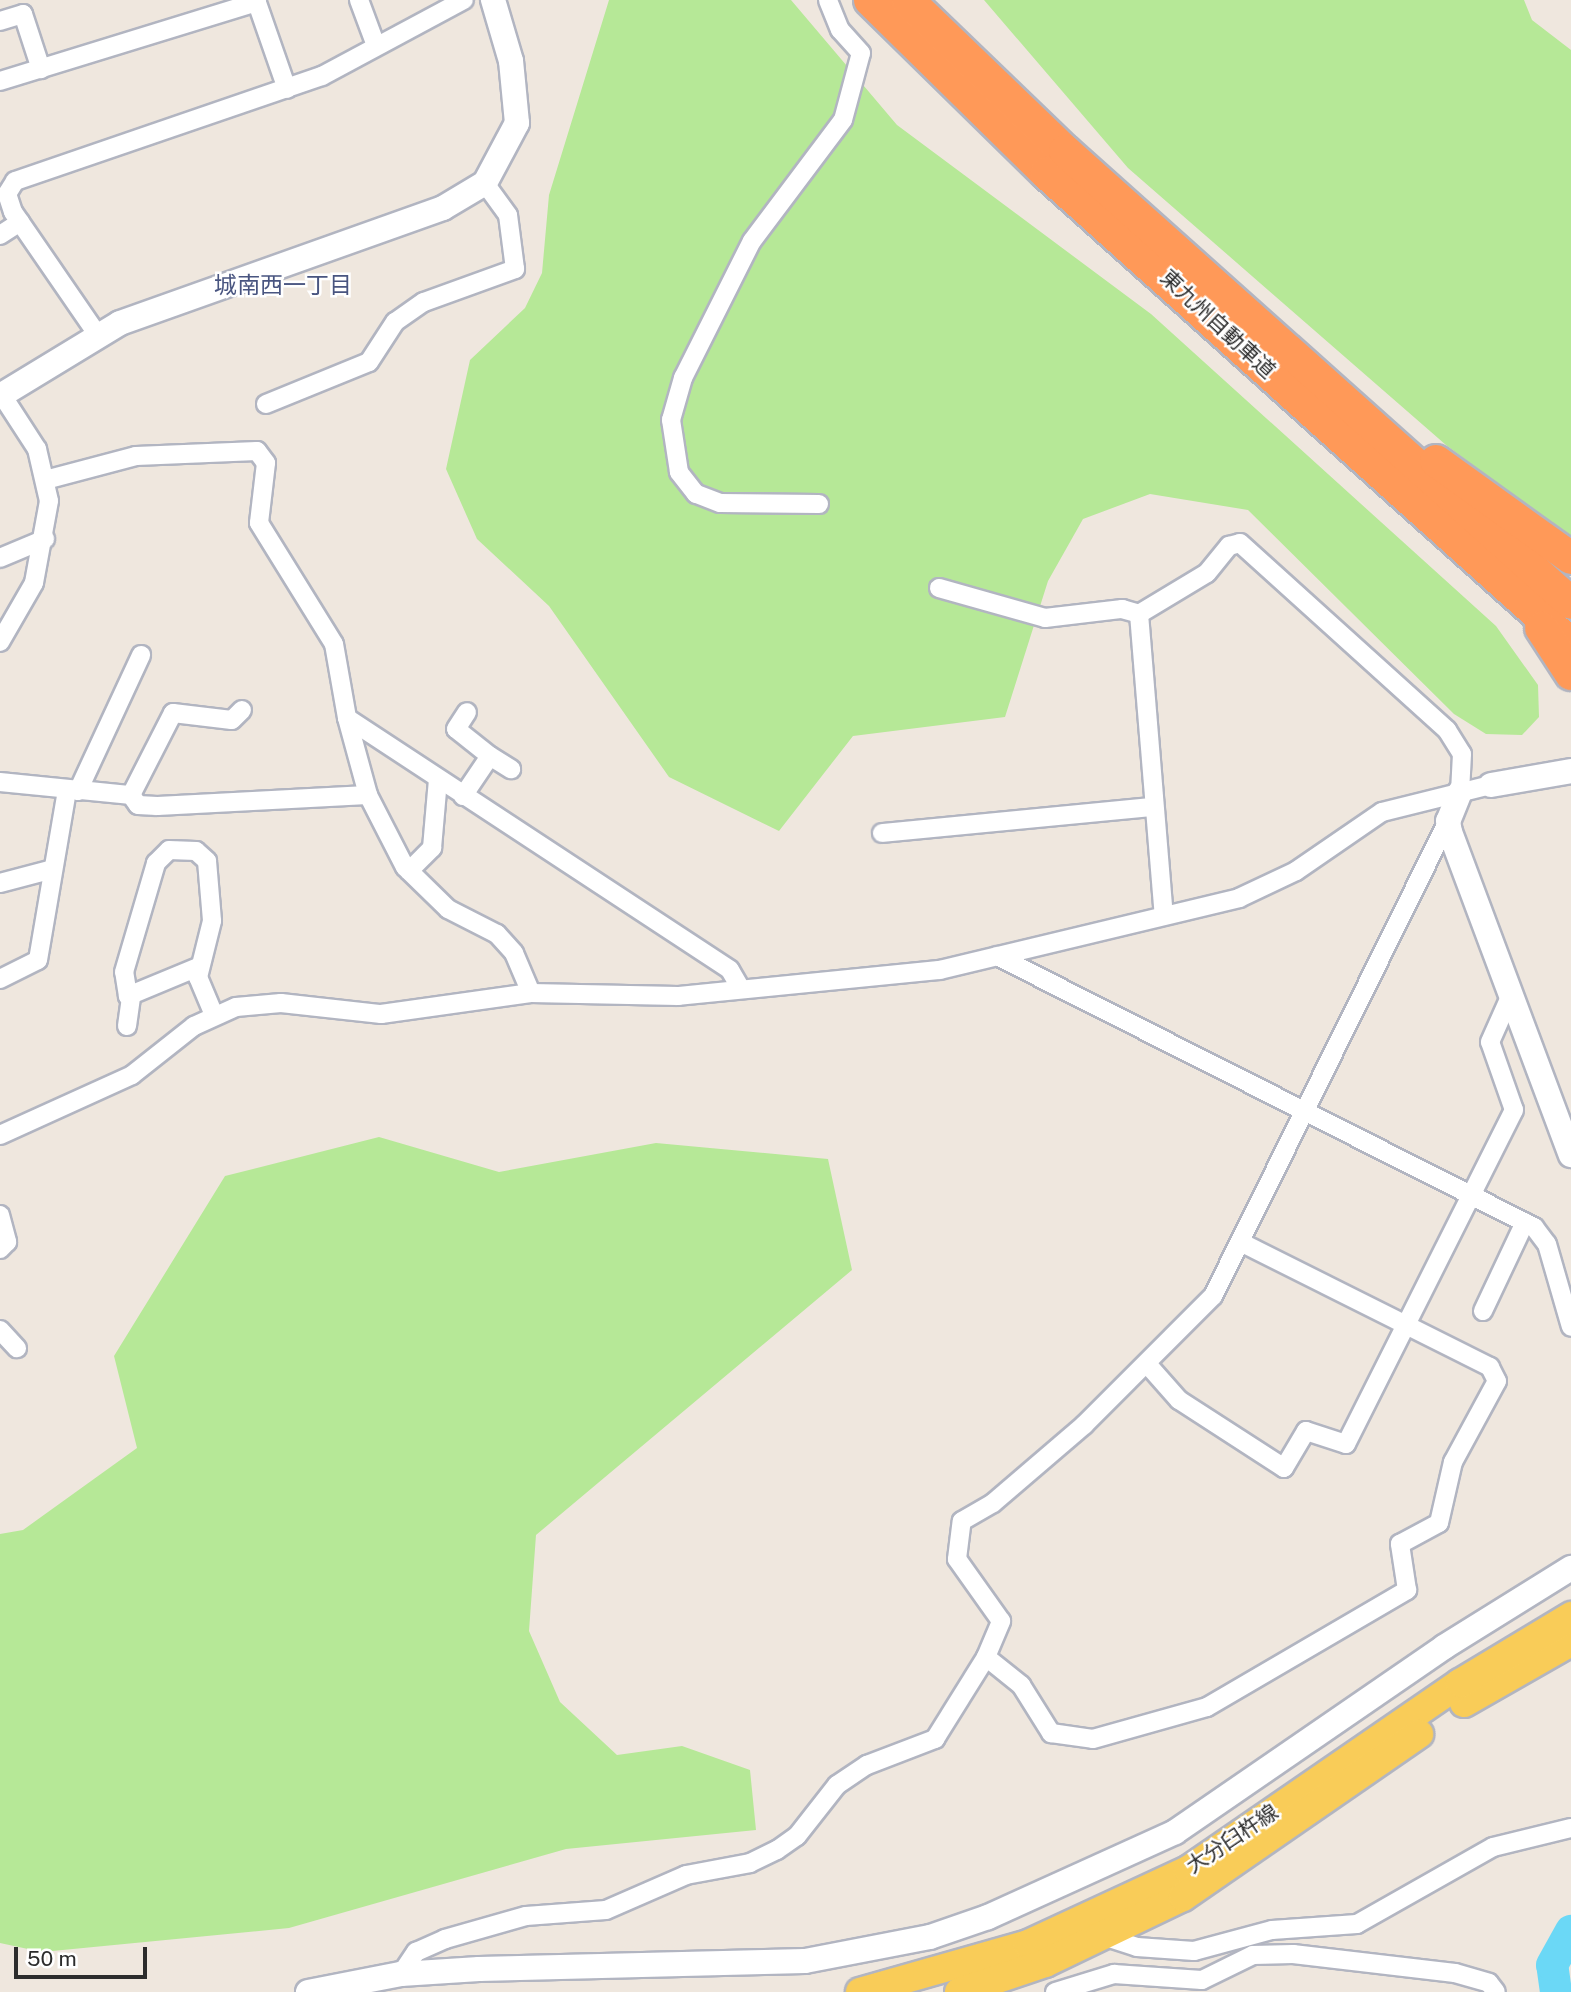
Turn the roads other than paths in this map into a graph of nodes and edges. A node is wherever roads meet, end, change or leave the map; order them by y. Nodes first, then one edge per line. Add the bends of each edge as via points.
1 (359, 0) edge
2 (464, 0) edge
3 (493, 0) edge
4 (828, 0) edge
5 (870, 0) edge
6 (908, 0) edge
7 (256, 1) edge
8 (0, 21) edge
9 (375, 43) junction
10 (41, 69) junction
11 (0, 80) edge
12 (287, 89) junction
13 (485, 183) junction
14 (20, 222) junction
15 (0, 236) edge
16 (1202, 289) junction
17 (1237, 304) junction
18 (97, 334) junction
19 (1, 394) edge
20 (267, 404) dead end
21 (49, 479) junction
22 (819, 503) dead end
23 (45, 539) junction
24 (0, 558) edge
25 (1571, 558) edge
26 (939, 588) dead end
27 (1522, 601) junction
28 (1571, 603) edge
29 (1139, 614) junction
30 (0, 642) edge
31 (1571, 644) edge
32 (141, 655) dead end
33 (1571, 674) edge
34 (242, 709) dead end
35 (467, 712) dead end
36 (347, 718) junction
37 (491, 755) junction
38 (511, 769) dead end
39 (1571, 771) edge
40 (438, 779) junction
41 (0, 782) edge
42 (1491, 785) joint
43 (72, 791) junction
44 (1460, 792) junction
45 (131, 795) junction
46 (368, 795) junction
47 (463, 796) junction
48 (1153, 807) junction
49 (1448, 821) junction
50 (882, 833) dead end
51 (53, 869) junction
52 (409, 871) junction
53 (0, 883) edge
54 (1164, 915) junction
55 (997, 956) junction
56 (198, 967) junction
57 (0, 979) edge
58 (741, 989) junction
59 (531, 993) junction
60 (1510, 997) junction
61 (131, 998) junction
62 (214, 1014) junction
63 (127, 1026) dead end
64 (1305, 1110) junction
65 (0, 1135) edge
66 (1571, 1155) edge
67 (1472, 1191) junction
68 (0, 1215) edge
69 (1525, 1222) junction
70 (1242, 1243) junction
71 (0, 1248) edge
72 (1483, 1311) dead end
73 (1409, 1324) junction
74 (1571, 1327) edge
75 (0, 1331) edge
76 (17, 1348) dead end
77 (1148, 1365) junction
78 (1571, 1568) edge
79 (1571, 1616) edge
80 (1571, 1642) edge
81 (986, 1657) junction
82 (1571, 1828) edge
83 (1095, 1930) junction
84 (401, 1974) junction
85 (308, 1992) edge
86 (860, 1992) edge
87 (959, 1992) edge
88 (1055, 1992) edge
89 (1496, 1992) edge

1 - 9 street
2 - 9 street
3 - 13 street via 511,61 517,123
4 - 22 street via 840,30 861,53 844,120 752,241 683,377 671,420 679,472 696,494 720,503
5 - 16 highway, 東九州自動車道 via 1046,173
6 - 16 highway, 東九州自動車道
7 - 10 street
7 - 12 street
8 - 10 street via 23,14
9 - 12 street via 347,64
10 - 11 street
12 - 14 street via 15,181 8,201
13 - 18 street via 451,204
13 - 20 street via 508,215 515,269 424,302 395,322 369,362
14 - 15 street
14 - 18 street
16 - 17 highway, 東九州自動車道
16 - 27 highway, 東九州自動車道
17 - 25 highway via 1396,433
17 - 28 highway, 東九州自動車道
18 - 19 street
19 - 21 street via 22,419
21 - 23 street
21 - 36 street via 136,456 257,451 266,463 259,523 334,644
23 - 24 street
23 - 30 street via 34,583
26 - 29 street via 1045,618 1122,609
27 - 31 highway, 東九州自動車道
27 - 33 highway
29 - 44 street via 1207,573 1229,546 1240,543 1447,730 1462,754
29 - 48 street
32 - 43 street
34 - 45 street via 232,720 173,713
35 - 37 street via 456,729
36 - 40 street
36 - 46 street
37 - 38 street
37 - 47 street
39 - 42 street
40 - 47 street
40 - 52 street via 432,848
41 - 43 street
42 - 44 street
43 - 45 street
43 - 51 street
44 - 49 street
44 - 54 street via 1382,812 1262,890
45 - 46 street via 147,806
46 - 52 street
47 - 58 street via 730,970
48 - 50 street
48 - 54 street
49 - 60 street
49 - 64 street
51 - 53 street
51 - 57 street via 38,960
52 - 59 street via 448,909 498,934 514,953
54 - 55 street
55 - 58 street via 940,970
55 - 64 street
56 - 61 street
56 - 61 street via 212,922 207,861 197,851 169,850 156,863 124,972
56 - 62 street
58 - 59 street via 678,996
59 - 62 street via 381,1014 281,1003
60 - 66 street
60 - 67 street via 1490,1042 1514,1110
61 - 63 street
62 - 65 street via 132,1075
64 - 67 street
64 - 70 street
67 - 69 street
67 - 73 street
68 - 71 street via 7,1242
69 - 72 street
69 - 74 street via 1547,1244
70 - 73 street
70 - 77 street via 1200,1315
73 - 77 street via 1346,1444 1306,1431 1284,1468 1179,1400
73 - 81 street via 1490,1367 1497,1381 1453,1462 1439,1523 1400,1544 1406,1591 1207,1707 1093,1739 1051,1733 1021,1685
75 - 76 street
77 - 81 street via 1002,1495 962,1521 957,1559 1001,1621
78 - 84 street via 1444,1647 1175,1832 988,1917 930,1937 805,1961
79 - 83 main road, 大分臼杵線 via 1460,1683
80 - 83 main road, 大分臼杵線 via 1462,1704 1227,1870
81 - 84 street via 935,1739 867,1765 837,1785 797,1836 776,1850 750,1863 686,1875 606,1910 526,1916 445,1939 416,1952
82 - 83 street via 1493,1846 1357,1924 1272,1930 1194,1951
83 - 86 main road, 大分臼杵線
83 - 87 main road, 大分臼杵線
84 - 85 street
88 - 89 street via 1114,1974 1202,1980 1253,1955 1293,1954 1455,1973 1489,1983

